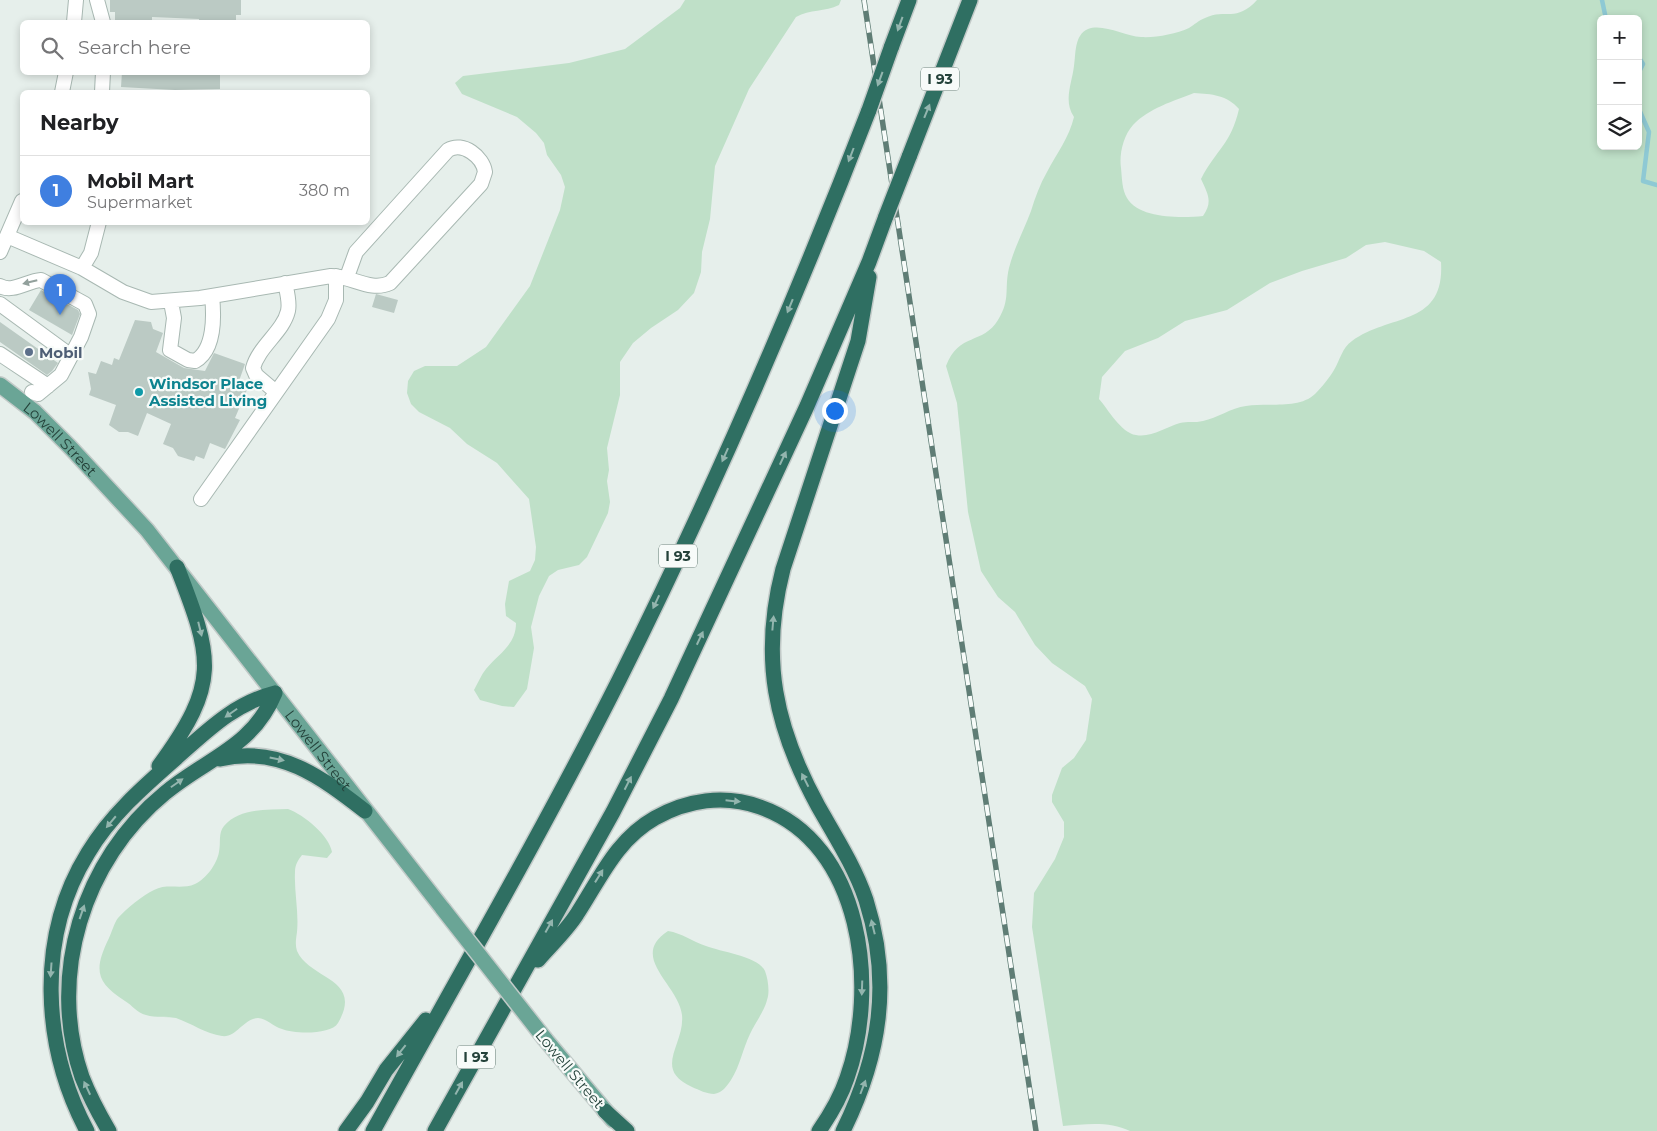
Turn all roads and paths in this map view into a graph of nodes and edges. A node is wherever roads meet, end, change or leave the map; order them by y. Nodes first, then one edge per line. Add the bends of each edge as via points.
1 (76, 0) edge
2 (96, 0) edge
3 (909, 0) edge
4 (970, 0) edge
5 (74, 20) edge
6 (102, 20) edge
7 (65, 75) edge
8 (102, 75) edge
9 (62, 90) edge
10 (102, 90) edge
11 (20, 206) edge
12 (98, 225) edge
13 (7, 236) junction
14 (875, 246) junction
15 (0, 252) edge
16 (82, 268) junction
17 (342, 276) junction
18 (285, 283) junction
19 (3, 287) edge
20 (212, 296) junction
21 (171, 302) junction
22 (0, 304) edge
23 (0, 354) edge
24 (71, 356) junction
25 (3, 389) edge
26 (35, 390) junction
27 (276, 392) junction
28 (201, 499) dead end
29 (177, 567) junction
30 (275, 693) junction
31 (212, 762) junction
32 (142, 788) junction
33 (365, 810) junction
34 (517, 983) junction
35 (453, 986) junction
36 (605, 1111) junction
37 (88, 1131) edge
38 (109, 1131) edge
39 (346, 1131) edge
40 (373, 1131) edge
41 (435, 1131) edge
42 (623, 1131) edge
43 (627, 1131) edge
44 (819, 1131) edge
45 (843, 1131) edge

1 - 5 street
2 - 6 street
3 -> 35 highway, I 93, bridge via 790,309 703,504 562,789
14 -> 4 highway, I 93, bridge
7 - 9 street
8 - 10 street
11 - 13 street
12 - 16 street via 91,253
13 - 15 street
13 - 16 street
34 -> 14 highway, I 93 via 613,812 671,698 807,406
45 -> 14 highway via 865,1083 874,1047 880,991 879,960 861,886 788,742 774,687 772,638 775,603 783,569 858,341
16 - 21 street via 142,300
17 - 17 street via 375,287 390,283 483,181 485,169 480,161 464,147 448,150 356,252
17 - 18 street
17 - 27 street via 334,307
18 - 20 street
18 - 27 street via 287,313 253,368 256,376
19 - 22 street
24 -> 19 street via 90,314 85,304 41,280
20 - 21 street
20 - 21 street via 212,329 204,352 195,361 170,350 174,318
22 - 24 street
23 - 26 street
24 - 26 street via 61,375
25 - 26 main road, Lowell Street
26 - 29 main road, Lowell Street via 114,493
27 - 28 street
29 - 30 main road, Lowell Street
29 -> 32 highway via 198,620 205,664 204,680 194,712
30 - 31 highway via 257,726
30 -> 32 highway via 236,709
30 - 33 main road, Lowell Street
31 -> 33 highway via 228,757 251,756 291,762 328,782
38 -> 31 highway via 82,1077 71,1028 68,987 76,934 94,880 119,842 158,798
32 -> 37 highway via 87,854 63,909 53,951 50,998 55,1045 67,1086
33 - 36 main road, Lowell Street, bridge
41 -> 34 highway, I 93
34 -> 44 highway via 577,915 618,850 648,823 672,809 704,801 740,802 775,813 796,826 830,863 848,902 861,957 861,1018 854,1053 842,1092
35 -> 39 highway via 386,1070
35 - 40 highway, I 93
36 - 42 main road, Lowell Street
36 - 43 highway

